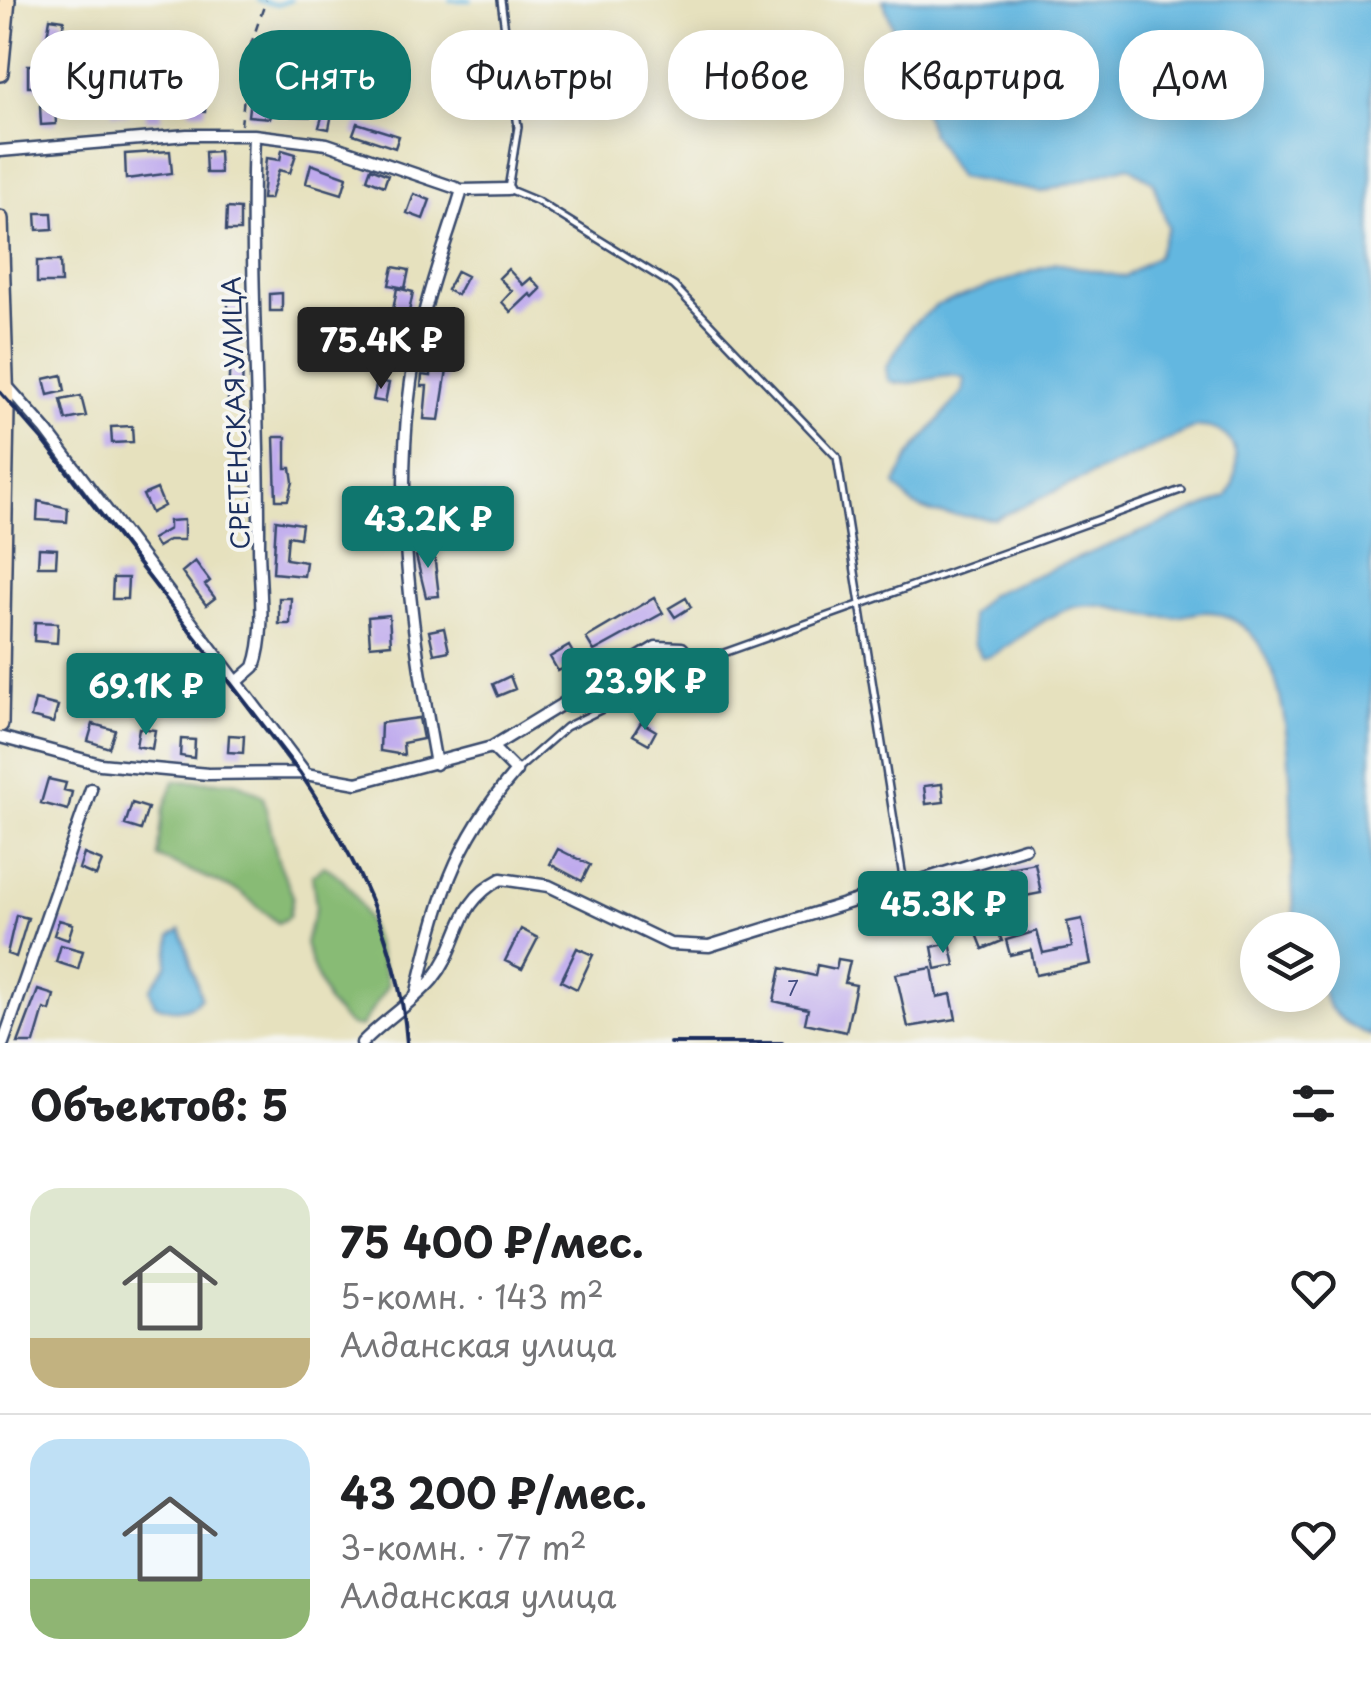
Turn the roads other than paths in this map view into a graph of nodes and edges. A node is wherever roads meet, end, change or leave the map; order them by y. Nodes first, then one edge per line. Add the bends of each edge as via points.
1 (8, 0) edge
2 (501, 0) edge
3 (0, 73) edge
4 (254, 135) junction
5 (0, 151) edge
6 (508, 189) junction
7 (462, 190) junction
8 (0, 219) edge
9 (3, 384) edge
10 (3, 409) edge
11 (1182, 490) dead end
12 (860, 605) junction
13 (695, 664) junction
14 (237, 682) junction
15 (0, 724) edge
16 (0, 738) edge
17 (492, 748) junction
18 (436, 764) junction
19 (516, 770) junction
20 (306, 775) junction
21 (91, 789) dead end
22 (1025, 848) dead end
23 (904, 884) junction
24 (416, 996) junction
25 (2, 1043) edge
26 (362, 1043) edge

1 - 3 street
2 - 6 lane via 518,127
4 - 5 street
4 - 7 street via 326,144
4 - 14 street, СРЕТЕНСКАЯ УЛИЦА via 259,626 254,667
6 - 7 street
6 - 12 lane via 674,286 837,457
7 - 18 street via 421,326 403,453 408,603
8 - 9 street
9 - 10 street
9 - 14 street via 46,430
10 - 15 street
11 - 12 lane
12 - 13 lane
12 - 23 lane
13 - 17 street via 678,646 656,647
13 - 19 lane via 566,727
14 - 20 street
16 - 20 street via 100,764
17 - 18 street
17 - 19 street
18 - 20 street via 357,783
19 - 24 street via 489,802 447,876
21 - 25 street
22 - 23 street
23 - 24 street via 709,946 670,944 548,886 502,879 470,901 448,954
24 - 26 street

